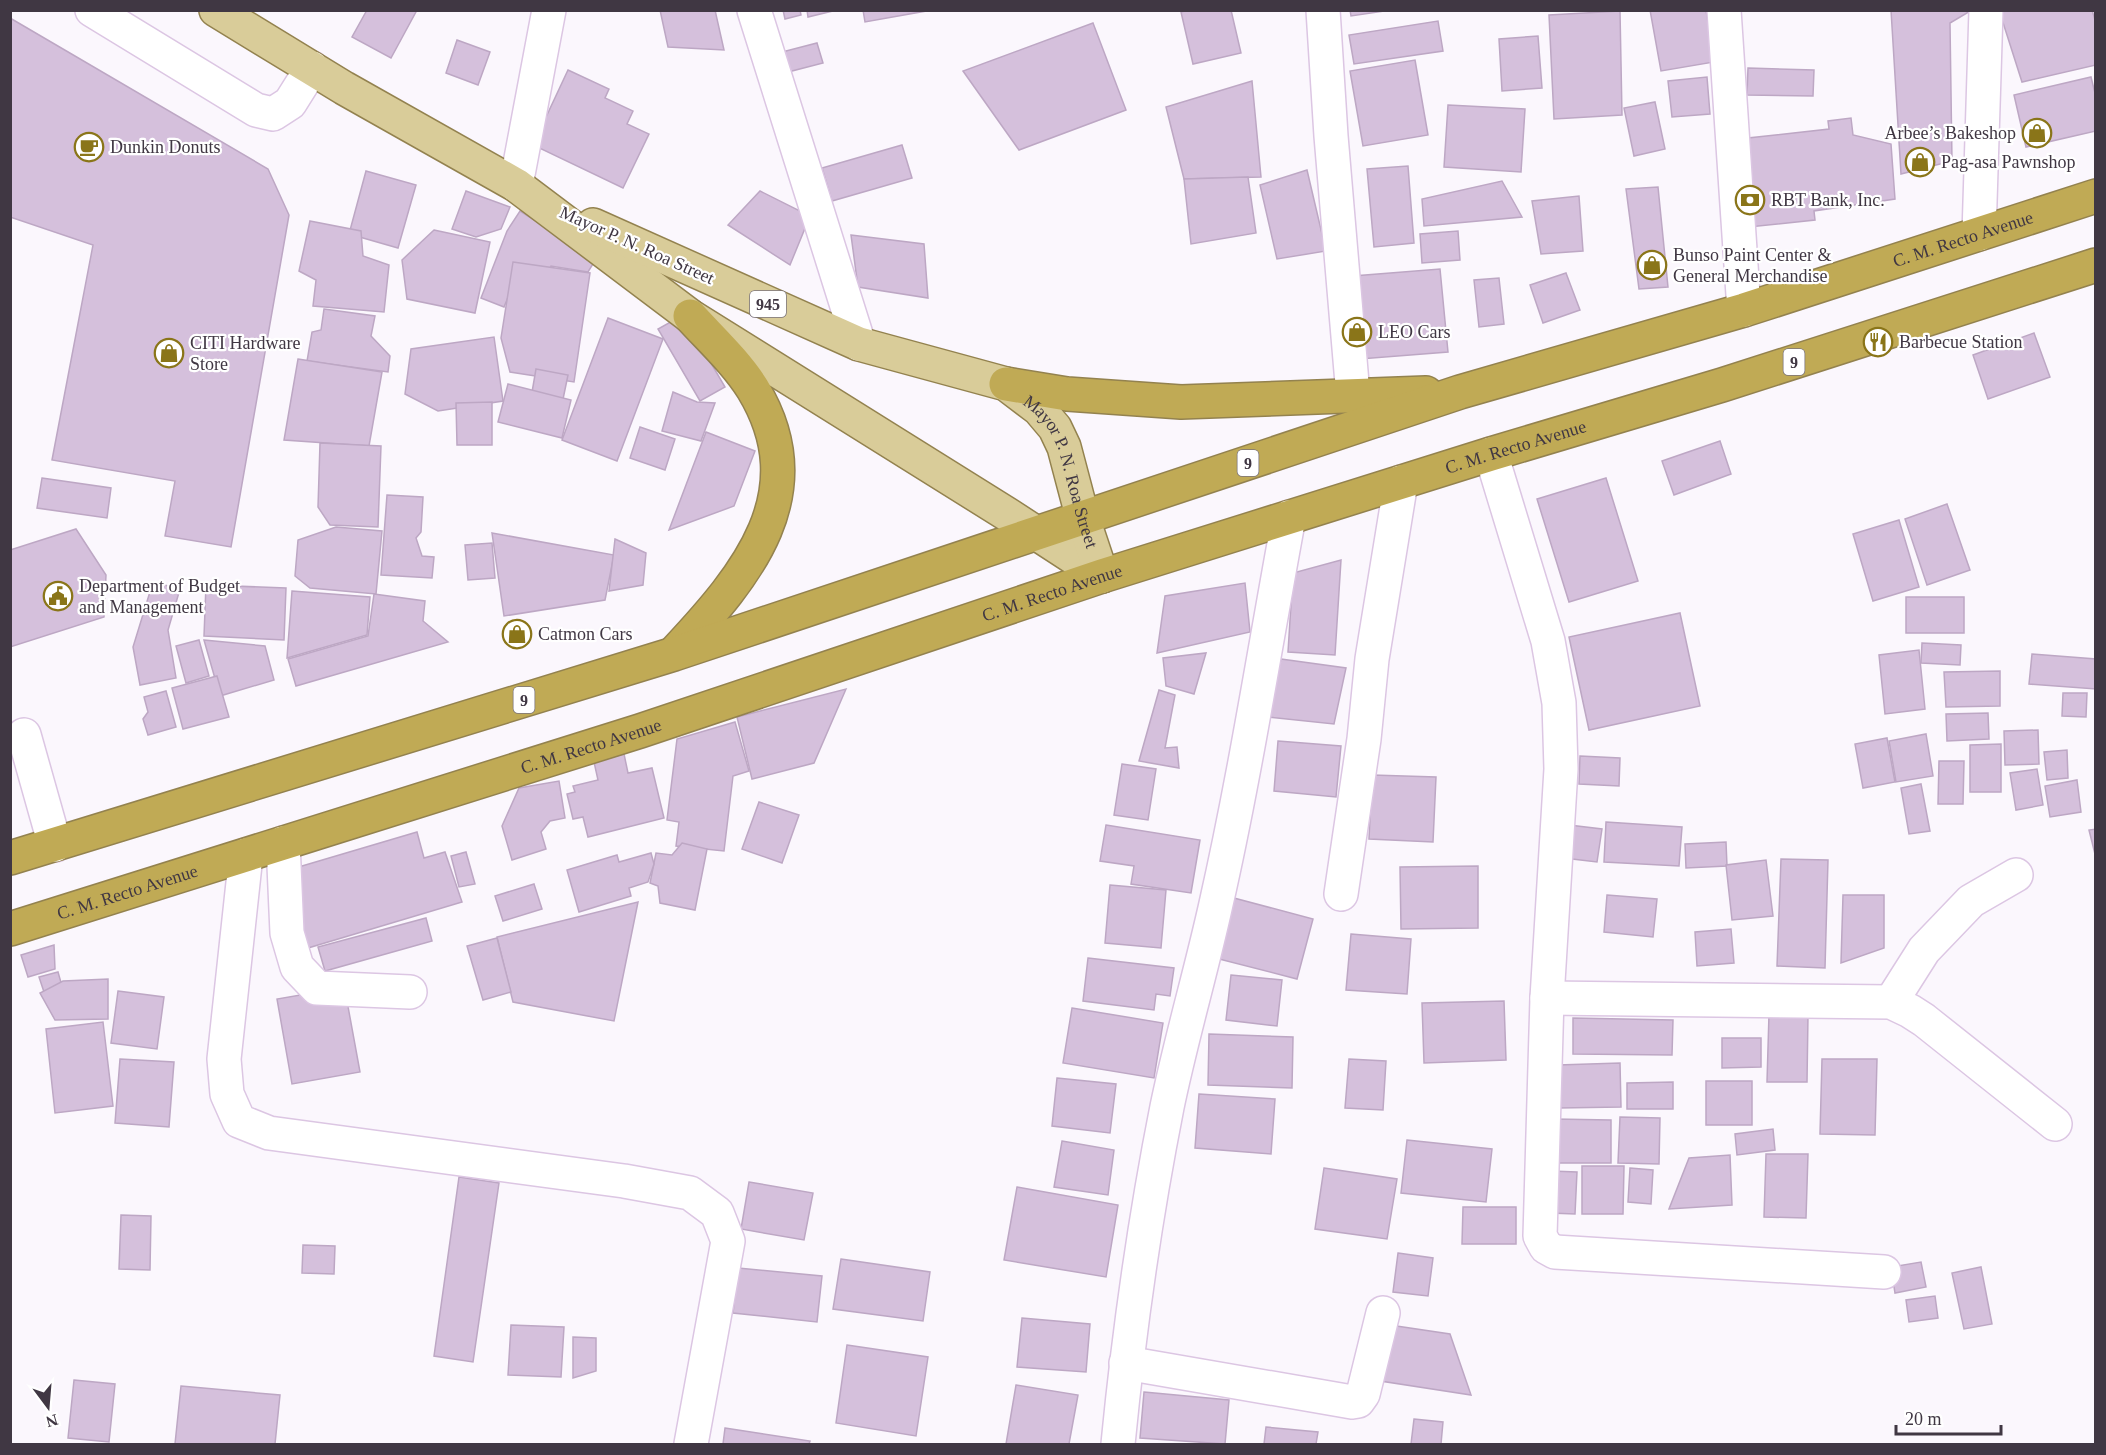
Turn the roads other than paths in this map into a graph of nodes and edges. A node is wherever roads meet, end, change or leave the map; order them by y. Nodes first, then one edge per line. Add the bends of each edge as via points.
1 (92, 10) edge
2 (216, 10) edge
3 (549, 10) edge
4 (754, 10) edge
5 (1323, 10) edge
6 (1724, 10) edge
7 (1986, 10) edge
8 (312, 68) junction
9 (528, 193) junction
10 (2096, 196) edge
11 (1979, 234) junction
12 (2094, 272) edge
13 (1744, 310) junction
14 (690, 316) junction
15 (859, 344) junction
16 (1006, 384) junction
17 (1460, 393) junction
18 (1353, 395) junction
19 (1491, 454) junction
20 (1401, 482) junction
21 (1289, 517) junction
22 (1083, 519) junction
23 (1036, 535) junction
24 (1102, 576) junction
25 (674, 654) junction
26 (24, 735) dead end
27 (283, 843) junction
28 (55, 845) junction
29 (246, 855) junction
30 (10, 858) edge
31 (2016, 875) dead end
32 (1341, 894) dead end
33 (10, 928) edge
34 (410, 992) dead end
35 (1547, 998) junction
36 (1891, 1002) junction
37 (2055, 1124) dead end
38 (1884, 1272) dead end
39 (1383, 1313) dead end
40 (1126, 1364) junction
41 (691, 1444) edge
42 (1118, 1444) edge

1 - 8 street via 256,110 273,114 290,103
2 - 8 main road, Mayor P. N. Roa Street / 945
3 - 9 street
4 - 15 street
5 - 18 street
6 - 13 street
7 - 11 street
8 - 9 main road, Mayor P. N. Roa Street / 945
9 - 14 main road, Mayor P. N. Roa Street / 945
9 - 15 main road, Mayor P. N. Roa Street / 945
10 - 11 highway, C. M. Recto Avenue / 9
11 - 13 highway, C. M. Recto Avenue / 9
12 - 19 highway, C. M. Recto Avenue / 9
13 - 17 highway, C. M. Recto Avenue / 9
14 - 23 main road, Mayor P. N. Roa Street / 945
14 - 25 highway via 753,389 775,442 778,481 773,510 756,553 718,607
15 - 16 main road, Mayor P. N. Roa Street / 945
16 - 18 highway via 1181,402
16 - 22 main road, Mayor P. N. Roa Street / 945 via 1039,409 1055,428 1064,447
17 - 18 highway
17 - 22 highway, C. M. Recto Avenue / 9
19 - 20 highway, C. M. Recto Avenue / 9
19 - 35 street via 1548,641 1559,703 1561,769
20 - 21 highway, C. M. Recto Avenue / 9
20 - 32 street via 1372,659
21 - 24 highway, C. M. Recto Avenue / 9
21 - 40 street via 1257,707 1216,904 1167,1105
22 - 23 highway, C. M. Recto Avenue / 9
22 - 24 main road, Mayor P. N. Roa Street / 945
23 - 24 main road, Mayor P. N. Roa Street / 945
23 - 25 highway, C. M. Recto Avenue / 9
24 - 27 highway, C. M. Recto Avenue / 9 via 640,731
25 - 28 highway, C. M. Recto Avenue / 9
26 - 28 street
27 - 29 highway, C. M. Recto Avenue / 9
27 - 34 street via 287,933 297,967 316,988
28 - 30 highway, C. M. Recto Avenue / 9
29 - 33 highway, C. M. Recto Avenue / 9
29 - 41 street via 224,1059 226,1094 239,1121 269,1133 624,1180 690,1193 717,1213 728,1241
31 - 36 street via 1971,901 1924,950
35 - 36 street
35 - 38 street via 1540,1199 1540,1236 1546,1247 1555,1252
36 - 37 street via 1924,1020
39 - 40 street via 1358,1401
40 - 42 street

